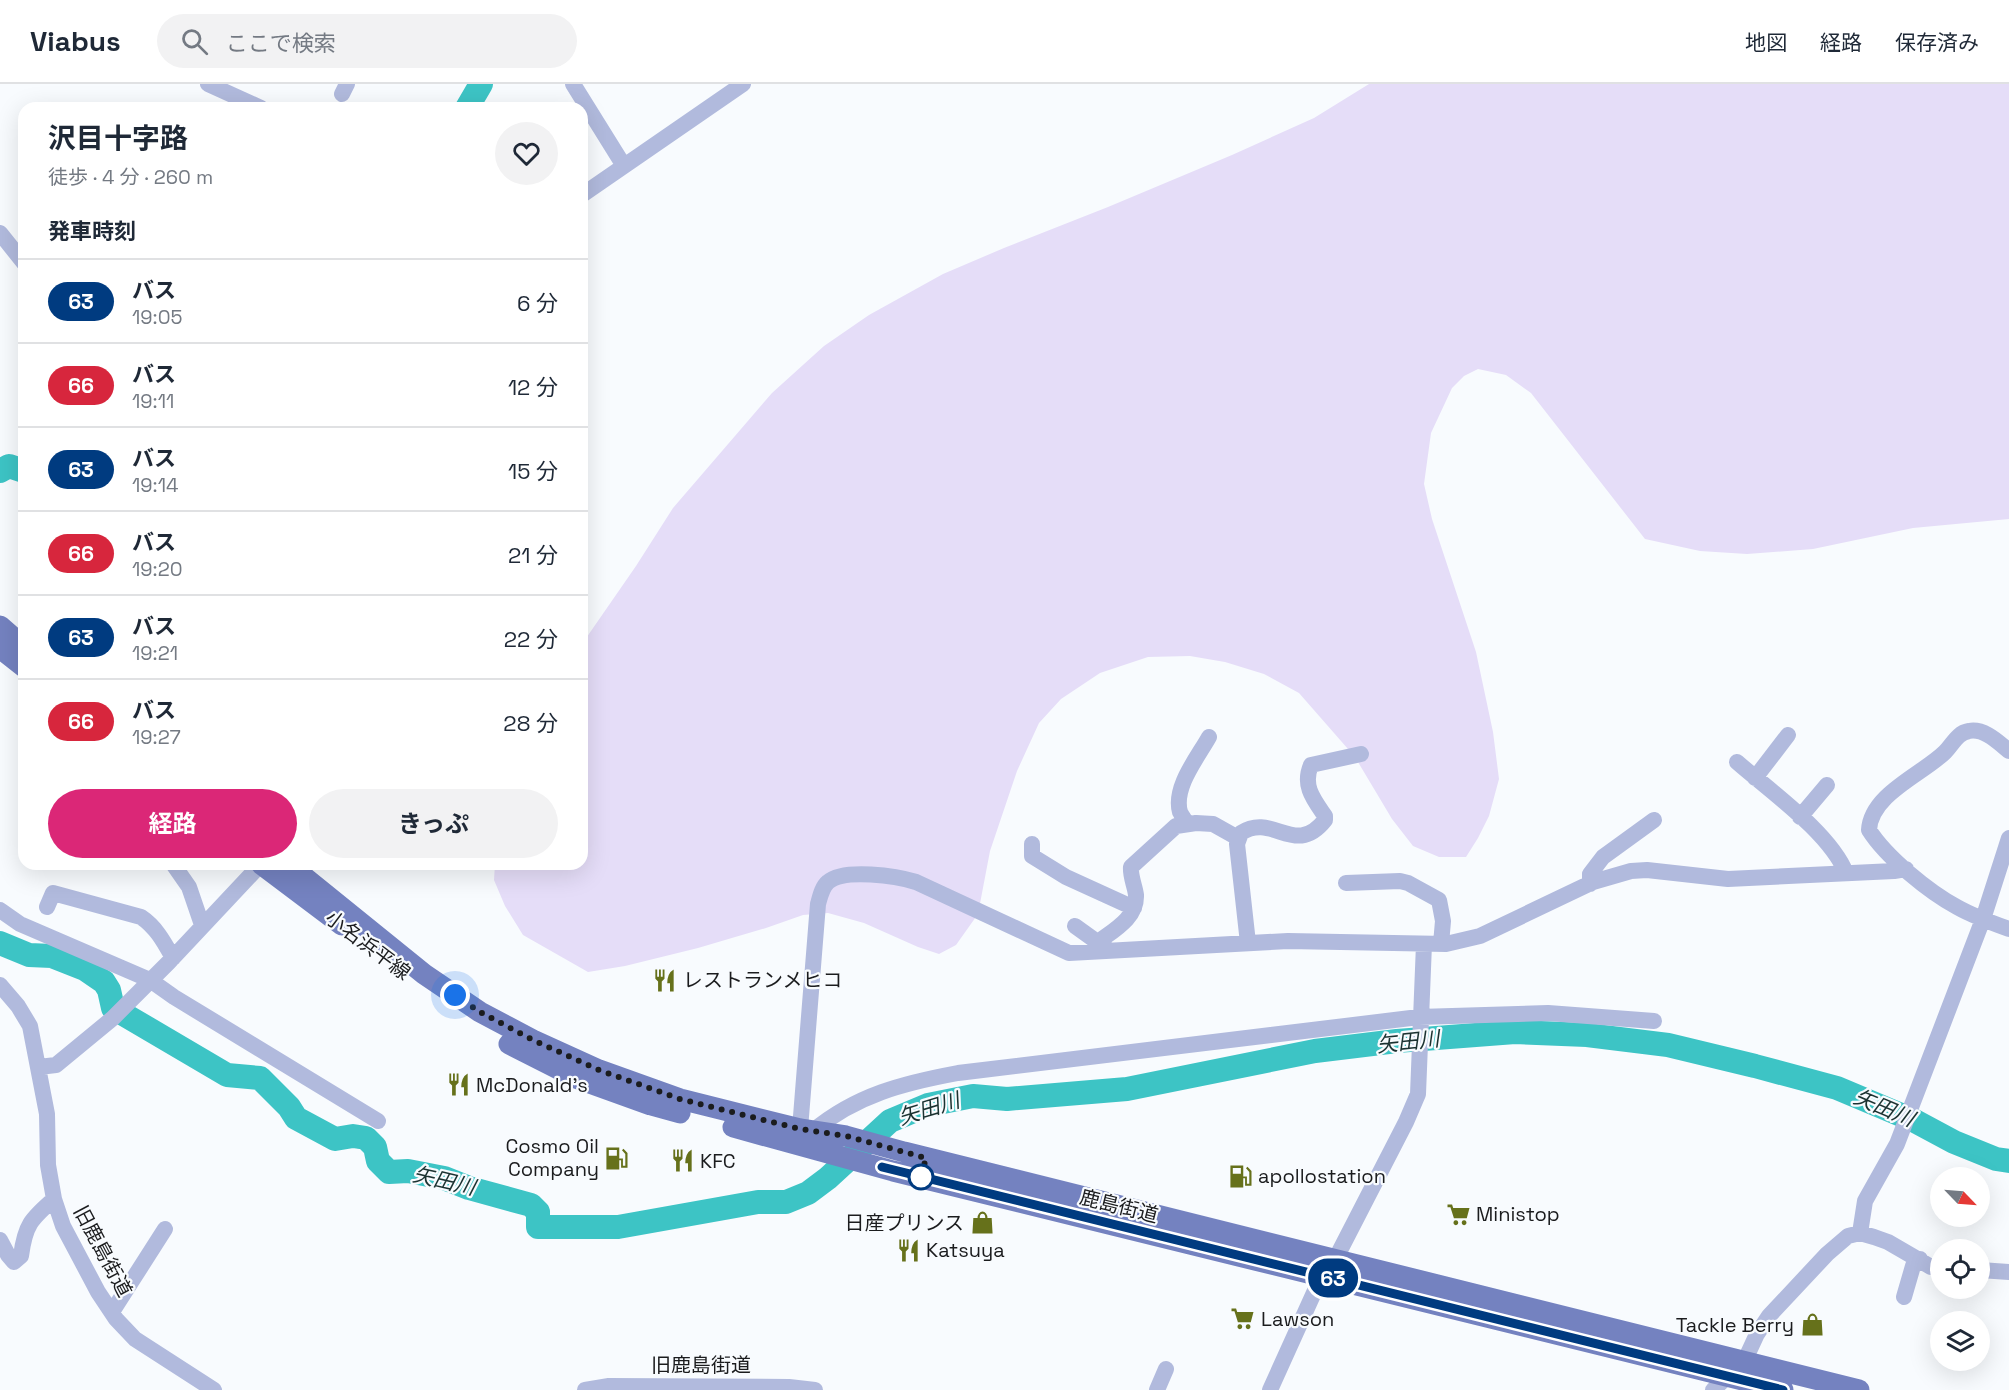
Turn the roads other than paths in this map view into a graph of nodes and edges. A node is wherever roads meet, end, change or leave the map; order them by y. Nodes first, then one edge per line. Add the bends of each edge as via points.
1 (208, 84) edge
2 (573, 84) edge
3 (743, 84) edge
4 (237, 91) edge
5 (253, 102) edge
6 (584, 102) edge
7 (588, 108) edge
8 (624, 166) junction
9 (588, 191) edge
10 (0, 233) edge
11 (18, 256) edge
12 (9, 642) edge
13 (18, 657) edge
14 (1788, 735) dead end
15 (1209, 737) dead end
16 (2009, 751) edge
17 (1361, 753) dead end
18 (1737, 762) dead end
19 (1755, 778) junction
20 (1827, 785) dead end
21 (1800, 817) junction
22 (1654, 820) dead end
23 (1188, 824) junction
24 (1238, 838) junction
25 (2009, 838) edge
26 (1032, 844) dead end
27 (1906, 869) junction
28 (177, 870) edge
29 (255, 870) edge
30 (269, 870) edge
31 (295, 870) edge
32 (1846, 873) junction
33 (1346, 883) dead end
34 (1590, 884) junction
35 (47, 907) dead end
36 (1134, 908) junction
37 (0, 910) edge
38 (1983, 919) junction
39 (202, 926) junction
40 (1075, 926) dead end
41 (2009, 929) edge
42 (1248, 943) junction
43 (1424, 944) junction
44 (1441, 944) junction
45 (1104, 947) junction
46 (172, 958) junction
47 (147, 984) junction
48 (0, 985) edge
49 (1419, 1017) junction
50 (1654, 1021) dead end
51 (39, 1067) junction
52 (378, 1121) dead end
53 (810, 1137) junction
54 (904, 1152) joint
55 (54, 1199) junction
56 (165, 1229) dead end
57 (1860, 1233) junction
58 (0, 1240) edge
59 (1920, 1259) junction
60 (1930, 1266) edge
61 (1329, 1268) junction
62 (1990, 1271) edge
63 (2009, 1272) edge
64 (1904, 1297) dead end
65 (112, 1312) junction
66 (1745, 1360) junction
67 (1166, 1369) dead end
68 (1720, 1383) edge
69 (213, 1390) edge
70 (585, 1390) edge
71 (815, 1390) edge
72 (1157, 1390) edge
73 (1270, 1390) edge
74 (1783, 1390) edge
75 (1859, 1390) edge

1 - 4 street
2 - 6 street
3 - 8 street
4 - 5 street
7 - 8 street
8 - 9 street
10 - 11 street
12 - 13 main road
14 - 19 street
15 - 23 street via 1180,796 1180,811
16 - 27 street via 1983,732 1967,731 1959,734 1946,752 1896,788 1872,817 1869,830
17 - 24 street via 1311,765 1309,791 1325,816 1323,823 1310,832 1291,836 1269,827 1253,828
18 - 19 street
19 - 21 street
20 - 21 street
21 - 32 street via 1836,855
22 - 34 street via 1604,857 1590,874
23 - 24 street via 1213,824
23 - 36 street via 1176,826 1131,867 1136,893
24 - 42 street
25 - 38 street
26 - 36 street via 1032,856
27 - 32 street
27 - 38 street via 1957,908
28 - 39 street via 189,887
29 - 39 street
30 - 53 main road, 小名浜平線 via 456,1012 576,1078 651,1105
31 - 53 main road, 小名浜平線 via 424,974 515,1031 599,1070 680,1099
32 - 34 street via 1728,879 1647,870 1618,874
33 - 44 street via 1400,881 1435,896 1441,904
34 - 44 street via 1480,936
35 - 46 street via 53,892 141,917 160,935
36 - 45 street
37 - 47 street via 20,924
38 - 41 street
38 - 57 street via 1897,1144 1864,1201
39 - 46 street
40 - 45 street
42 - 43 street
42 - 45 street
43 - 44 street
43 - 49 street
45 - 53 street via 1063,952 905,879 848,875 828,883 818,904
46 - 47 street
47 - 51 street via 56,1065
47 - 52 street
48 - 51 street, 旧鹿島街道 via 30,1026
49 - 50 street via 1548,1013
49 - 53 street via 957,1073 888,1088 830,1116
49 - 61 street via 1418,1094
51 - 55 street, 旧鹿島街道
53 - 54 main road, 小名浜平線 via 846,1136
53 - 61 main road, 小名浜平線 via 882,1167
54 - 61 main road, 鹿島街道
55 - 58 street via 31,1220 21,1256 14,1262
55 - 65 street, 旧鹿島街道 via 63,1226
56 - 65 street
57 - 59 street
57 - 66 street via 1848,1236 1827,1254 1769,1316
59 - 60 street
59 - 64 street via 1913,1266
61 - 66 main road, 鹿島街道
61 - 68 main road
61 - 73 street
62 - 63 street
65 - 69 street, 旧鹿島街道 via 135,1339
66 - 68 street
66 - 75 main road, 鹿島街道
67 - 72 street
68 - 74 main road
70 - 71 street, 旧鹿島街道 via 609,1386

